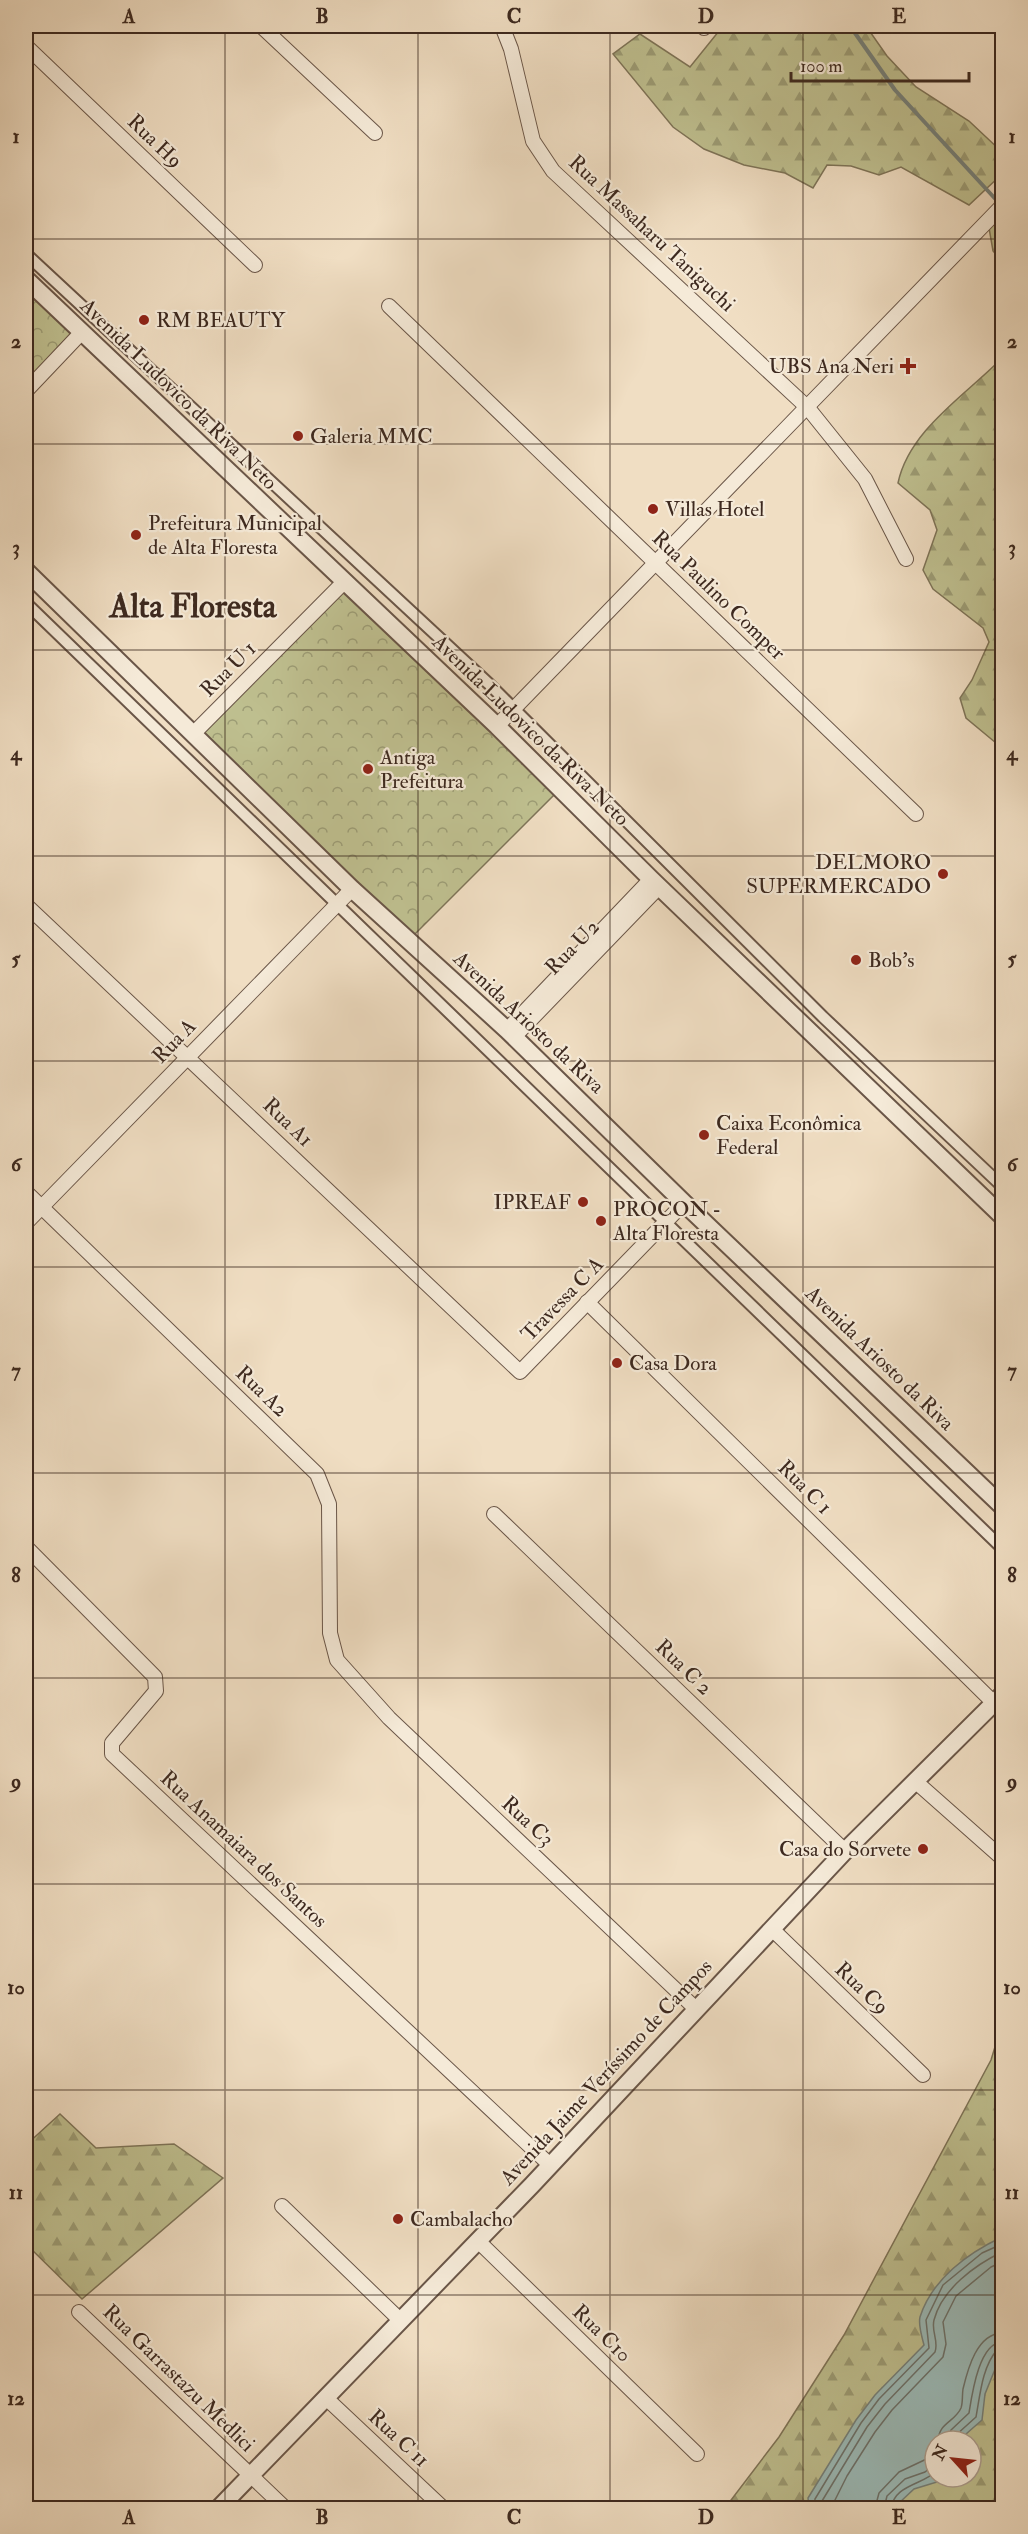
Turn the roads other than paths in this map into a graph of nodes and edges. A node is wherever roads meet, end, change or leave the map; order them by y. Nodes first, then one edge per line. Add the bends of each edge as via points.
1 (261, 26) edge
2 (502, 26) edge
3 (26, 46) edge
4 (375, 132) dead end
5 (1002, 206) edge
6 (26, 254) edge
7 (255, 265) dead end
8 (26, 279) edge
9 (389, 306) dead end
10 (82, 332) junction
11 (26, 391) edge
12 (808, 408) junction
13 (906, 559) dead end
14 (654, 562) junction
15 (26, 571) edge
16 (344, 582) junction
17 (26, 603) edge
18 (514, 708) junction
19 (497, 726) junction
20 (193, 734) junction
21 (916, 814) dead end
22 (655, 883) junction
23 (352, 889) junction
24 (26, 905) edge
25 (337, 905) junction
26 (510, 1033) junction
27 (189, 1056) junction
28 (1002, 1186) edge
29 (26, 1192) edge
30 (684, 1203) junction
31 (41, 1206) junction
32 (1002, 1216) edge
33 (665, 1222) junction
34 (26, 1223) edge
35 (587, 1302) junction
36 (520, 1372) joint
37 (1002, 1506) edge
38 (494, 1514) dead end
39 (26, 1547) edge
40 (1002, 1548) edge
41 (337, 1660) joint
42 (998, 1699) edge
43 (915, 1781) junction
44 (845, 1851) junction
45 (1002, 1858) edge
46 (773, 1930) junction
47 (695, 2008) junction
48 (923, 2075) dead end
49 (549, 2164) junction
50 (282, 2206) dead end
51 (478, 2241) junction
52 (79, 2312) dead end
53 (400, 2320) junction
54 (326, 2398) junction
55 (697, 2454) dead end
56 (250, 2475) junction
57 (26, 2503) edge
58 (31, 2508) edge
59 (219, 2508) edge
60 (285, 2508) edge
61 (443, 2508) edge

1 - 4 street
2 - 12 street, Rua Massaharu Taniguchi via 512,49 533,141 553,171
3 - 7 street, Rua H9
5 - 12 street
6 - 18 street
8 - 10 street, Avenida Ludovico da Riva Neto
9 - 14 street, Rua Paulino Comper
10 - 11 street
10 - 16 street, Avenida Ludovico da Riva Neto
12 - 13 street, Rua Massaharu Taniguchi via 865,479
12 - 14 street
14 - 18 street
14 - 21 street, Rua Paulino Comper
15 - 20 street, Avenida Ariosto da Riva
16 - 19 street, Avenida Ludovico da Riva Neto
16 - 20 street, Rua U 1
17 - 25 street
18 - 19 street
18 - 28 street via 823,1017
19 - 22 street, Avenida Ludovico da Riva Neto
20 - 23 street, Avenida Ariosto da Riva
22 - 26 street, Rua U2
22 - 32 street, Avenida Ludovico da Riva Neto
23 - 25 street, Rua A
23 - 26 street, Avenida Ariosto da Riva
24 - 27 street, Rua A1
25 - 27 street, Rua A
25 - 33 street
26 - 30 street, Avenida Ariosto da Riva
27 - 31 street, Rua A
27 - 36 street, Rua A1
29 - 31 street, Rua A2
30 - 33 street, Travessa C A
30 - 37 street, Avenida Ariosto da Riva
31 - 34 street, Rua A
31 - 41 street, Rua A2 via 317,1474 329,1504 330,1633
33 - 35 street, Travessa C A
33 - 40 street
35 - 36 street, Travessa C A
35 - 42 street, Rua C 1
38 - 44 street, Rua C 2
39 - 49 street, Rua Anamaiara dos Santos via 155,1677 156,1691 112,1743 112,1754
41 - 47 street, Rua C3 via 389,1718
42 - 43 street, Avenida Jaime Veríssimo de Campos
43 - 44 street, Avenida Jaime Veríssimo de Campos
43 - 45 street
44 - 46 street, Avenida Jaime Veríssimo de Campos
46 - 47 street, Avenida Jaime Veríssimo de Campos
46 - 48 street, Rua C9
47 - 49 street, Avenida Jaime Veríssimo de Campos
49 - 51 street, Avenida Jaime Veríssimo de Campos
50 - 53 street
51 - 53 street, Avenida Jaime Veríssimo de Campos
51 - 55 street, Rua C10
52 - 56 street, Rua Garrastazu Medlici
53 - 54 street, Avenida Jaime Veríssimo de Campos
54 - 56 street, Avenida Jaime Veríssimo de Campos
54 - 61 street, Rua C 11
56 - 59 street, Avenida Jaime Veríssimo de Campos
56 - 60 street, Rua Garrastazu Medlici
57 - 58 street

